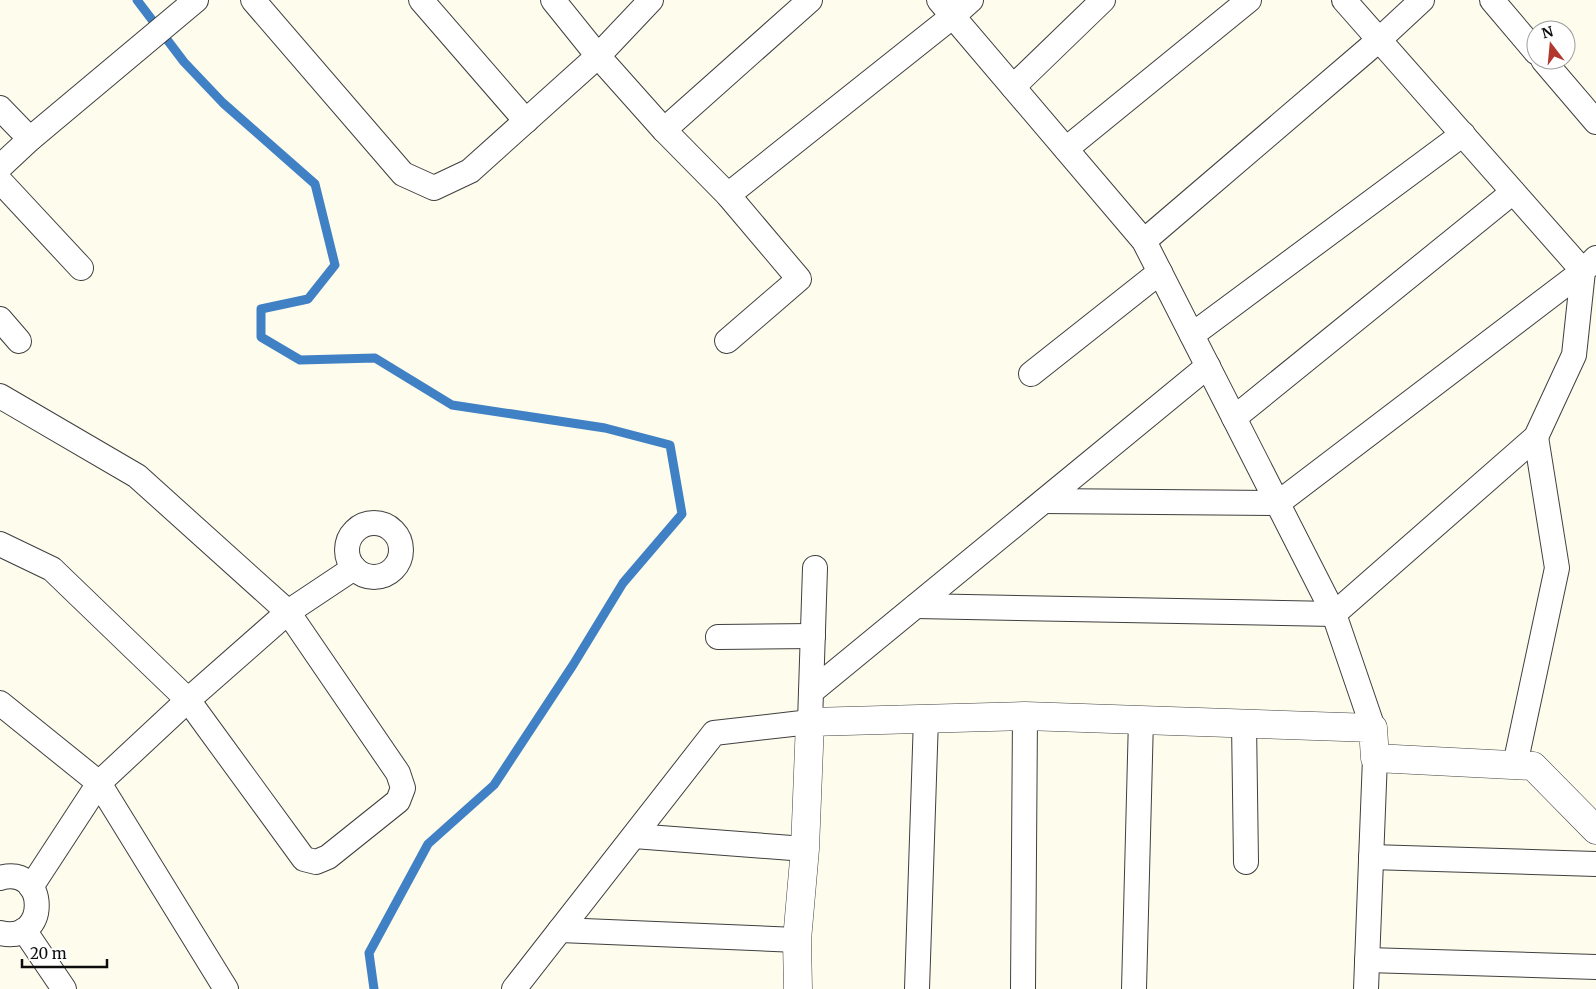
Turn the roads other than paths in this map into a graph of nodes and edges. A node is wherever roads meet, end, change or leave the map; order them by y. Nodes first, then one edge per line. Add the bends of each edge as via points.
1 (196, 0) edge
2 (253, 0) edge
3 (422, 0) edge
4 (553, 0) edge
5 (650, 0) edge
6 (810, 0) edge
7 (971, 0) edge
8 (1103, 0) edge
9 (1250, 0) edge
10 (1344, 0) edge
11 (1422, 0) edge
12 (1492, 0) edge
13 (946, 8) edge
14 (1380, 39) junction
15 (1526, 40) edge
16 (598, 56) junction
17 (1552, 70) edge
18 (1013, 87) junction
19 (0, 108) edge
20 (526, 121) junction
21 (1596, 122) edge
22 (664, 130) junction
23 (1463, 134) junction
24 (30, 139) junction
25 (1066, 149) junction
26 (0, 167) edge
27 (0, 181) edge
28 (1513, 192) junction
29 (728, 195) junction
30 (1144, 241) junction
31 (1590, 264) edge
32 (81, 268) dead end
33 (1160, 272) junction
34 (0, 319) edge
35 (1192, 335) junction
36 (19, 341) dead end
37 (728, 341) dead end
38 (1208, 366) junction
39 (1031, 374) dead end
40 (0, 396) edge
41 (1234, 418) junction
42 (1536, 436) junction
43 (1044, 501) junction
44 (1278, 503) junction
45 (0, 544) edge
46 (354, 568) dead end
47 (815, 568) dead end
48 (916, 606) junction
49 (288, 612) junction
50 (1334, 614) junction
51 (813, 636) junction
52 (718, 637) dead end
53 (811, 692) junction
54 (188, 700) junction
55 (0, 703) edge
56 (1025, 716) junction
57 (926, 718) junction
58 (1141, 720) junction
59 (810, 722) junction
60 (1244, 723) junction
61 (1373, 728) junction
62 (1375, 758) junction
63 (1515, 765) junction
64 (99, 783) junction
65 (1596, 830) edge
66 (634, 836) junction
67 (805, 849) junction
68 (1371, 857) junction
69 (1246, 862) dead end
70 (1596, 864) edge
71 (0, 878) edge
72 (31, 887) junction
73 (24, 930) junction
74 (560, 930) junction
75 (0, 933) edge
76 (797, 940) junction
77 (1367, 960) junction
78 (1596, 967) edge
79 (64, 989) edge
80 (226, 989) edge
81 (514, 989) edge
82 (798, 989) edge
83 (916, 989) edge
84 (1023, 989) edge
85 (1134, 989) edge
86 (1366, 989) edge

1 - 24 street
2 - 20 street via 403,174 434,188 470,171
3 - 20 street
4 - 16 street
5 - 16 street
6 - 22 street
7 - 13 street
8 - 18 street
9 - 25 street
10 - 14 street
11 - 14 street
12 - 15 street
13 - 18 street
13 - 29 street
14 - 23 street
14 - 30 street
16 - 20 street
16 - 22 street
17 - 21 street
18 - 25 street
19 - 24 street
22 - 29 street
23 - 28 street
23 - 35 street
24 - 26 street
25 - 30 street
27 - 32 street
28 - 31 street
28 - 41 street
29 - 37 street via 799,279
30 - 33 street
31 - 42 street via 1574,355
31 - 44 street
33 - 35 street
33 - 39 street
34 - 36 street
35 - 38 street
38 - 41 street
38 - 43 street
40 - 49 street via 137,476
41 - 44 street
42 - 50 street
42 - 63 street via 1557,568
43 - 44 street
43 - 48 street
44 - 50 street
45 - 54 street via 52,569
46 - 49 street
47 - 51 street
48 - 50 street
48 - 53 street
49 - 54 street
49 - 54 street via 398,773 403,788 398,801 328,857 316,862 304,859
50 - 61 street
51 - 52 street
51 - 53 street
53 - 59 street
54 - 64 street
55 - 64 street
56 - 57 street
56 - 58 street
56 - 84 street
57 - 59 street
57 - 83 street
58 - 60 street
58 - 85 street
59 - 66 street via 714,733
59 - 67 street
60 - 61 street
60 - 69 street
61 - 62 street
62 - 63 street
62 - 68 street
63 - 65 street via 1533,766
64 - 72 street
64 - 80 street
66 - 67 street
66 - 74 street
67 - 76 street
68 - 70 street
68 - 77 street
71 - 72 street via 14,877
72 - 73 street via 38,905 36,915
73 - 75 street via 15,934
73 - 79 street
74 - 76 street
74 - 81 street
76 - 82 street
77 - 78 street
77 - 86 street

